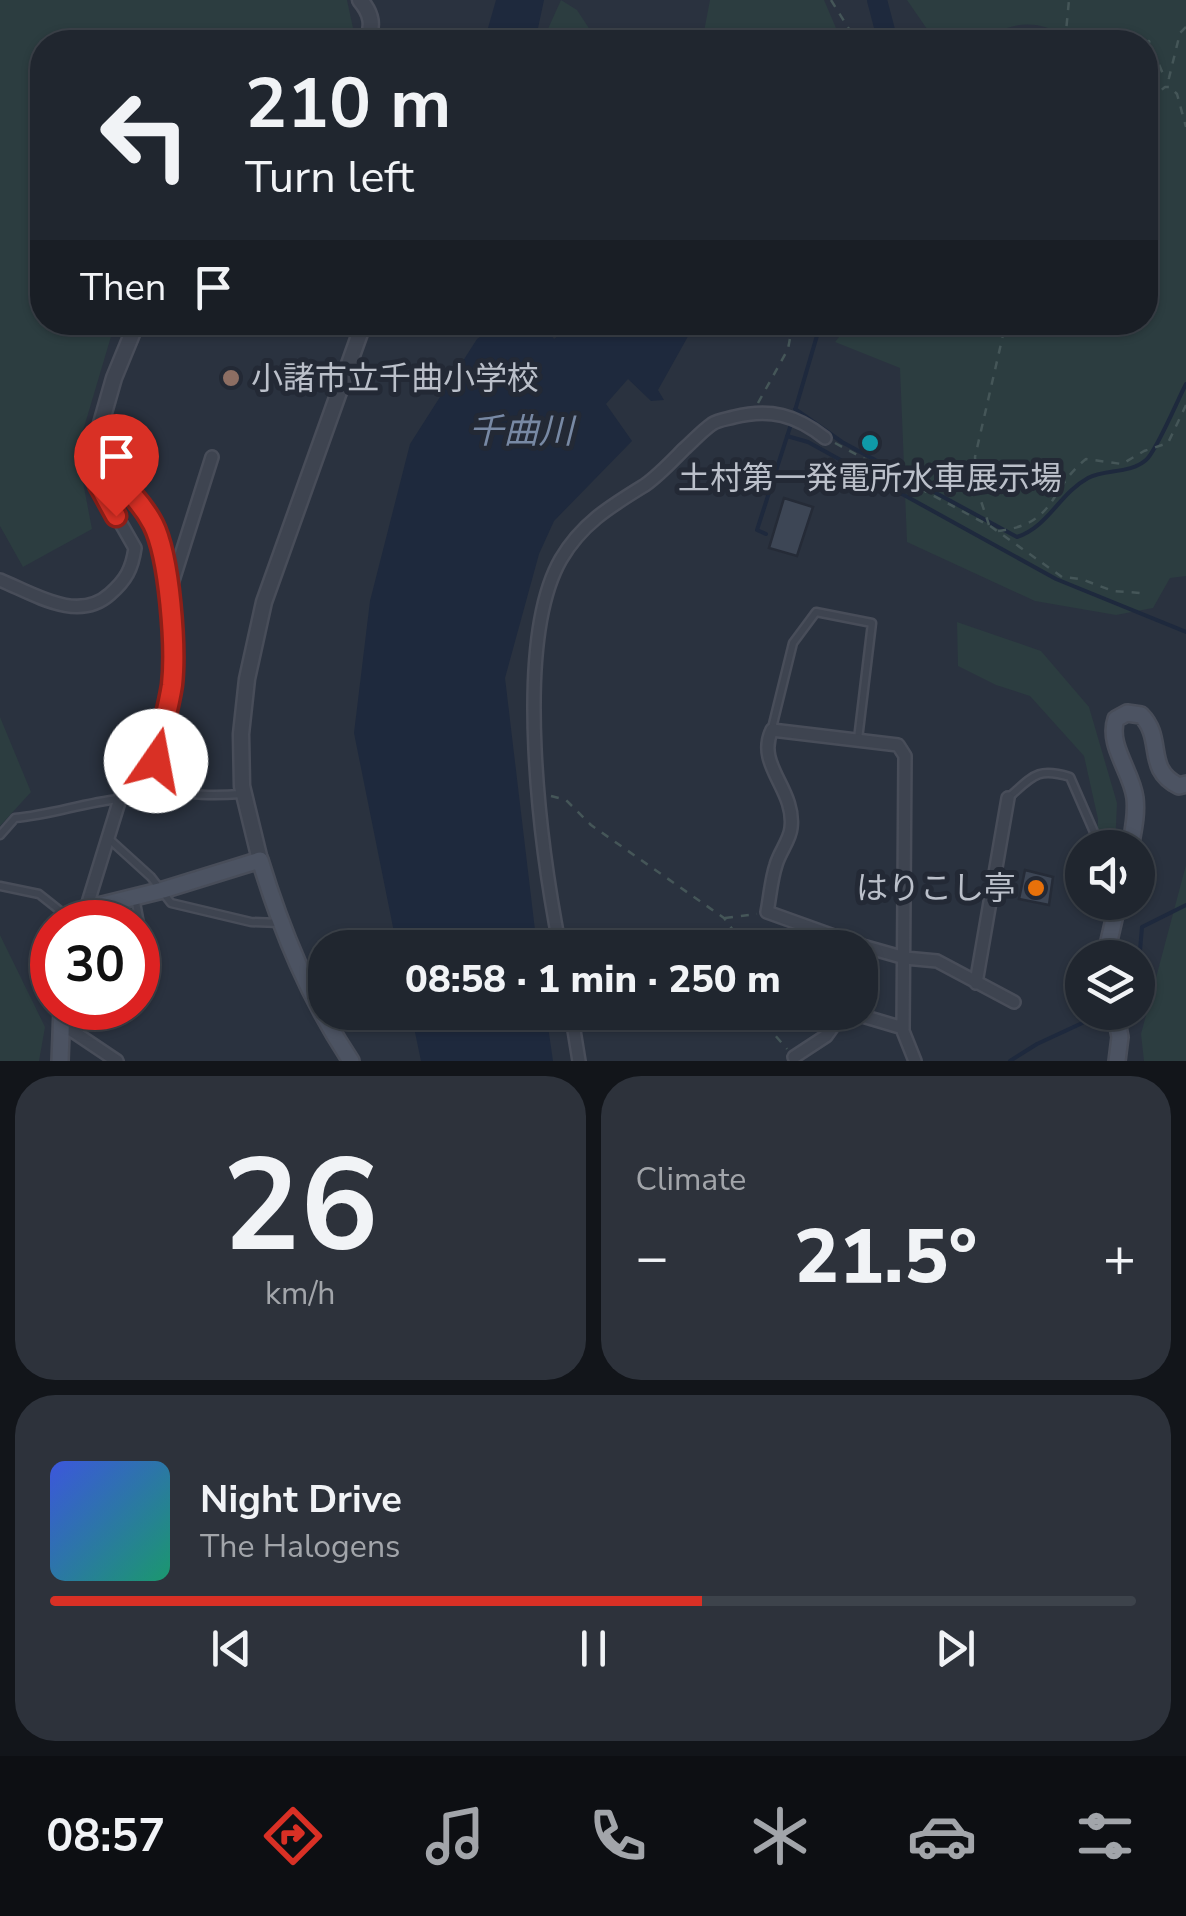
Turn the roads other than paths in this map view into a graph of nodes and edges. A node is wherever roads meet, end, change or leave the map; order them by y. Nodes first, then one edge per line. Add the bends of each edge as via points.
1 (360, 0) edge
2 (372, 30) edge
3 (132, 335) edge
4 (359, 335) edge
5 (825, 438) road end
6 (92, 455) junction
7 (212, 457) dead end
8 (0, 580) edge
9 (168, 596) junction
10 (772, 730) junction
11 (858, 738) junction
12 (141, 778) junction
13 (1186, 784) edge
14 (244, 794) junction
15 (118, 798) junction
16 (1008, 798) joint
17 (1093, 830) edge
18 (1132, 830) edge
19 (0, 835) edge
20 (107, 837) junction
21 (260, 860) junction
22 (0, 886) edge
23 (163, 890) junction
24 (134, 896) junction
25 (49, 900) edge
26 (84, 900) edge
27 (124, 900) edge
28 (135, 900) edge
29 (280, 924) junction
30 (557, 930) edge
31 (905, 958) junction
32 (976, 983) junction
33 (1014, 1002) dead end
34 (878, 1021) edge
35 (904, 1028) junction
36 (61, 1030) edge
37 (79, 1030) edge
38 (574, 1030) edge
39 (830, 1030) edge
40 (1119, 1030) edge
41 (794, 1056) road end
42 (60, 1061) edge
43 (116, 1061) edge
44 (350, 1061) edge
45 (579, 1061) edge
46 (914, 1061) edge
47 (1117, 1061) edge

1 - 2 street
3 - 6 street
4 - 14 street via 264,602 241,734
5 - 30 street via 776,412 714,422 646,484 595,516 562,558 544,594 534,716
6 - 8 street via 99,485 136,548 124,581 101,603 76,609
6 - 9 street via 154,526
7 - 9 street
9 - 12 street via 168,711 156,761
10 - 11 street
10 - 11 lane via 792,644 816,612 872,623
10 - 31 street via 766,756 781,781 792,828 767,912
11 - 31 street via 898,745 904,756
12 - 14 lane via 172,792
12 - 15 street via 124,786
13 - 18 main road via 1158,768 1154,733 1140,715 1116,720 1114,738 1135,796
14 - 21 street
15 - 19 lane via 14,818
15 - 20 street
16 - 17 lane via 1037,773 1070,777
16 - 32 street
20 - 23 lane
20 - 26 street
21 - 23 main road
21 - 29 main road
22 - 25 lane
23 - 24 main road
23 - 29 lane via 171,903
24 - 27 main road
24 - 28 lane
29 - 44 main road via 306,986
31 - 32 street via 936,962
31 - 35 street
32 - 33 street
34 - 35 street
35 - 46 street
36 - 42 main road
37 - 43 street
38 - 45 street
39 - 41 street
40 - 47 main road

